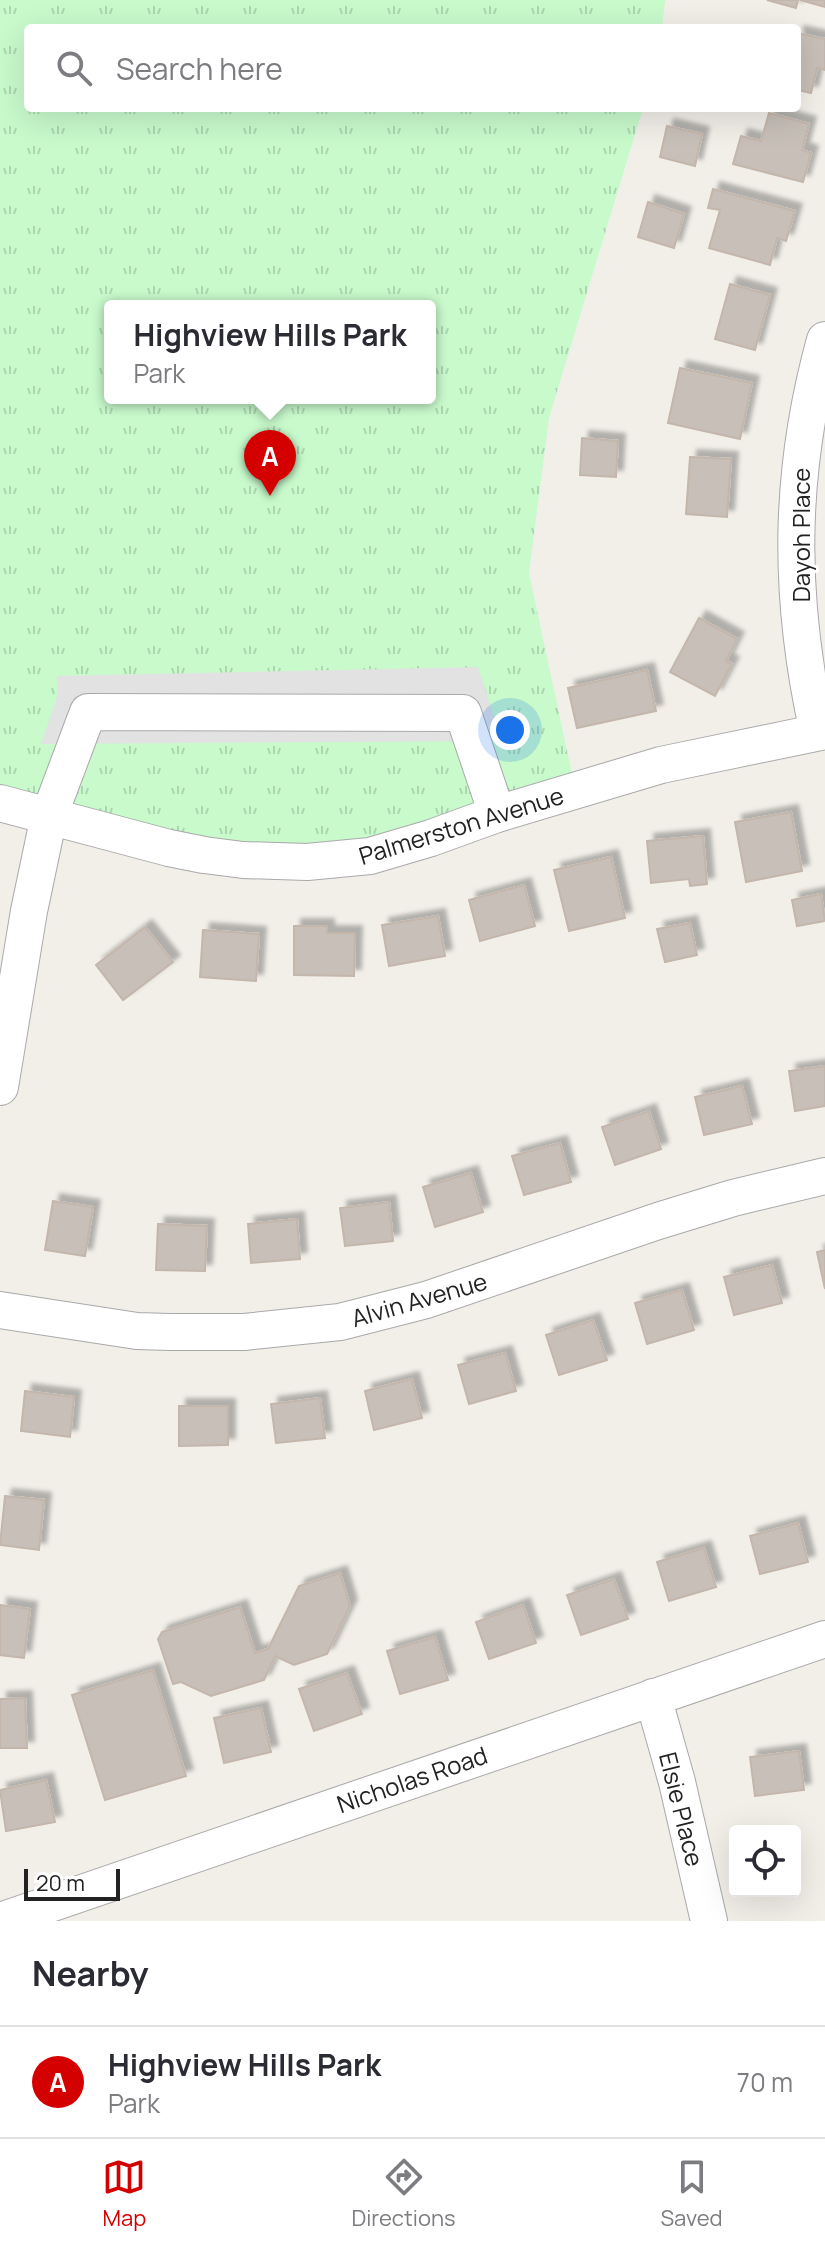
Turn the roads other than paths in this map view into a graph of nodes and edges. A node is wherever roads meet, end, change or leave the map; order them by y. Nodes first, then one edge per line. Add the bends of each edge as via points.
1 (825, 340) edge
2 (822, 732) edge
3 (0, 803) edge
4 (497, 814) junction
5 (49, 816) junction
6 (0, 1087) edge
7 (825, 1176) edge
8 (0, 1310) edge
9 (825, 1639) edge
10 (653, 1697) junction
11 (0, 1921) edge
12 (709, 1921) edge

1 - 2 street, Dayoh Place via 806,415 796,508 802,645
2 - 4 street, Palmerston Avenue via 661,765
3 - 5 street, Palmerston Avenue
4 - 5 street, Palmerston Avenue via 370,856 307,862 204,855
4 - 5 street via 463,713 88,712
5 - 6 street
7 - 8 street, Alvin Avenue via 733,1198 426,1300 340,1322 244,1332 137,1331
9 - 10 street, Nicholas Road
10 - 11 street, Nicholas Road
10 - 12 street, Elsie Place

